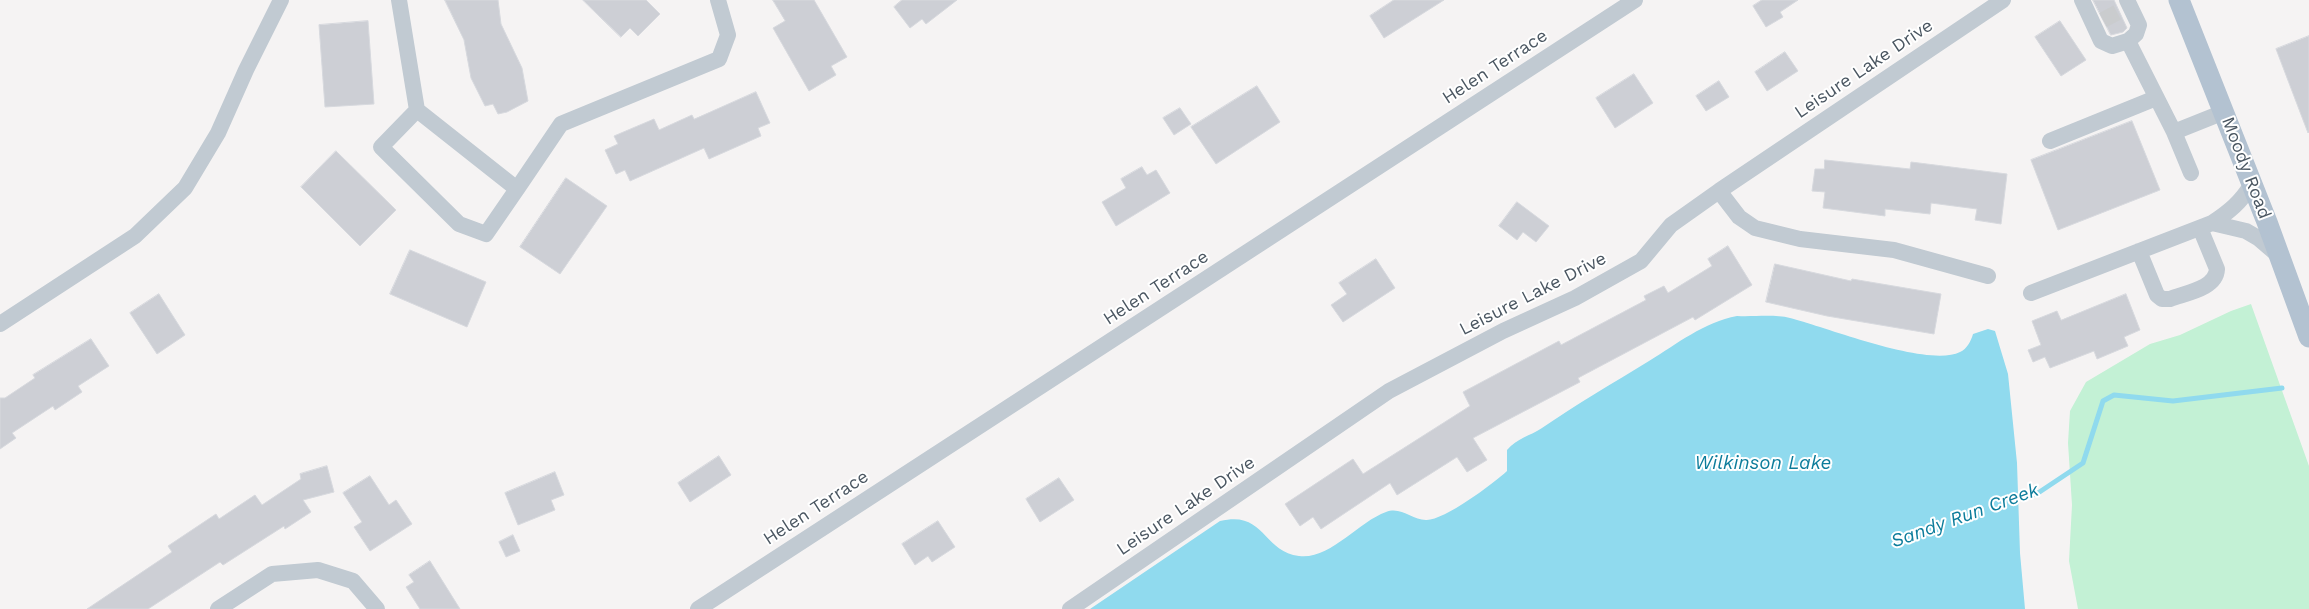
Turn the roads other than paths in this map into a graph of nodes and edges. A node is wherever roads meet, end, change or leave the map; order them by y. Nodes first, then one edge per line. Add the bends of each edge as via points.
1 (281, 0) edge
2 (400, 0) edge
3 (718, 0) edge
4 (1635, 0) edge
5 (2003, 0) edge
6 (2082, 0) edge
7 (2179, 0) edge
8 (2125, 5) edge
9 (2128, 41) junction
10 (2156, 98) junction
11 (416, 110) junction
12 (2224, 112) junction
13 (2174, 132) junction
14 (2050, 141) dead end
15 (2191, 173) dead end
16 (2252, 184) junction
17 (517, 189) junction
18 (1719, 191) junction
19 (2206, 226) junction
20 (2139, 252) junction
21 (2279, 256) junction
22 (1988, 276) dead end
23 (2031, 293) dead end
24 (0, 324) edge
25 (2309, 337) edge
26 (218, 609) edge
27 (377, 609) edge
28 (698, 609) edge
29 (1070, 609) edge

1 - 24 street via 218,133 185,188 135,236
2 - 11 street
3 - 17 street via 728,35 719,59 560,124
4 - 28 street, Helen Terrace
5 - 18 street, Leisure Lake Drive
6 - 9 street via 2098,22 2101,42 2112,46
7 - 12 main road, Moody Road
8 - 9 street via 2139,25 2136,34
9 - 10 street
10 - 13 street
10 - 14 street
11 - 17 street
11 - 17 street via 381,147 459,224 486,234
12 - 13 street
12 - 16 main road, Moody Road
13 - 15 street
16 - 19 street via 2232,210
16 - 21 main road, Moody Road
18 - 22 street via 1739,217 1755,228 1800,238 1894,250
18 - 29 street, Leisure Lake Drive via 1671,225 1641,260 1575,298 1503,331 1389,391
19 - 20 street
19 - 20 street via 2217,269 2212,283 2162,299 2157,295
19 - 21 street via 2246,232
20 - 23 street
21 - 25 main road, Moody Road
26 - 27 street via 272,574 318,570 353,581

